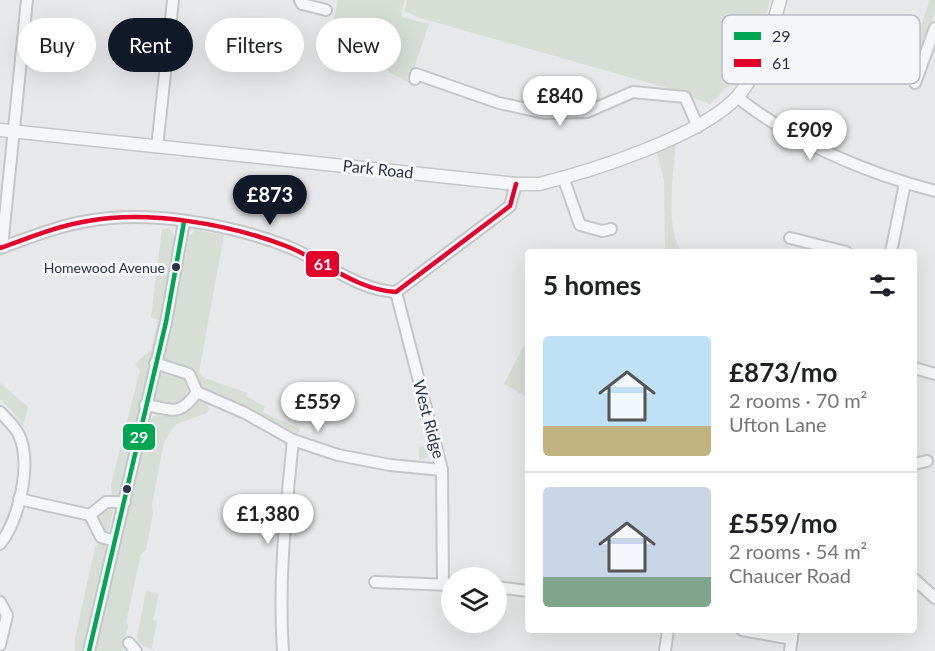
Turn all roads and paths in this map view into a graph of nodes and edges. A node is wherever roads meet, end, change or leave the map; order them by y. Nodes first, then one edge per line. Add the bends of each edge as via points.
1 (27, 0) edge
2 (173, 0) edge
3 (300, 0) edge
4 (780, 0) edge
5 (326, 10) dead end
6 (776, 15) edge
7 (935, 28) edge
8 (920, 69) edge
9 (415, 79) dead end
10 (746, 84) edge
11 (737, 97) junction
12 (698, 127) junction
13 (0, 130) edge
14 (14, 132) junction
15 (157, 147) junction
16 (563, 177) junction
17 (906, 183) junction
18 (516, 184) junction
19 (4, 187) edge
20 (935, 190) edge
21 (184, 222) junction
22 (611, 230) dead end
23 (790, 238) dead end
24 (2, 248) edge
25 (834, 249) edge
26 (892, 249) edge
27 (396, 292) junction
28 (154, 363) junction
29 (917, 369) edge
30 (935, 374) edge
31 (197, 392) junction
32 (145, 405) junction
33 (0, 412) edge
34 (293, 440) junction
35 (927, 461) dead end
36 (917, 463) edge
37 (442, 470) junction
38 (20, 499) junction
39 (125, 502) junction
40 (90, 515) junction
41 (115, 541) junction
42 (0, 544) edge
43 (446, 567) edge
44 (375, 582) dead end
45 (917, 582) edge
46 (441, 585) edge
47 (507, 588) edge
48 (525, 591) edge
49 (935, 598) edge
50 (0, 602) edge
51 (668, 633) edge
52 (772, 633) edge
53 (792, 635) edge
54 (0, 645) edge
55 (89, 651) edge
56 (283, 651) edge
57 (665, 651) edge
58 (790, 651) edge

1 - 14 street
2 - 15 street
3 - 5 street via 309,7
4 - 6 street, Park Road
7 - 8 street
9 - 12 street via 416,74 499,103 545,113 587,112 633,92 686,97
10 - 11 street, Park Road
11 - 12 street, Park Road
11 - 17 street via 765,119 812,146
12 - 16 street, Park Road
13 - 14 street, Park Road
14 - 15 street, Park Road
14 - 19 street
15 - 18 street, Park Road
16 - 18 street, Park Road via 538,184
16 - 22 street via 580,225
17 - 20 street
17 - 26 street
18 - 27 street via 510,206
19 - 24 street
21 - 24 street via 88,221
21 - 27 street via 226,227 286,246 367,286
21 - 28 street via 166,322
23 - 25 street
27 - 37 street, West Ridge
28 - 31 street via 189,374
28 - 32 street
29 - 30 street
31 - 32 street via 190,403 176,411
31 - 34 street
32 - 39 street
33 - 38 street via 18,433 23,448
34 - 37 street via 355,459
34 - 56 street via 281,571
35 - 36 street
37 - 43 street, West Ridge
38 - 40 street
38 - 42 street
39 - 40 street via 106,502
39 - 41 street
40 - 41 street via 102,537
41 - 55 street
44 - 46 street
45 - 49 street
47 - 48 street
50 - 54 street via 7,615
51 - 57 street
52 - 53 street
53 - 58 street

